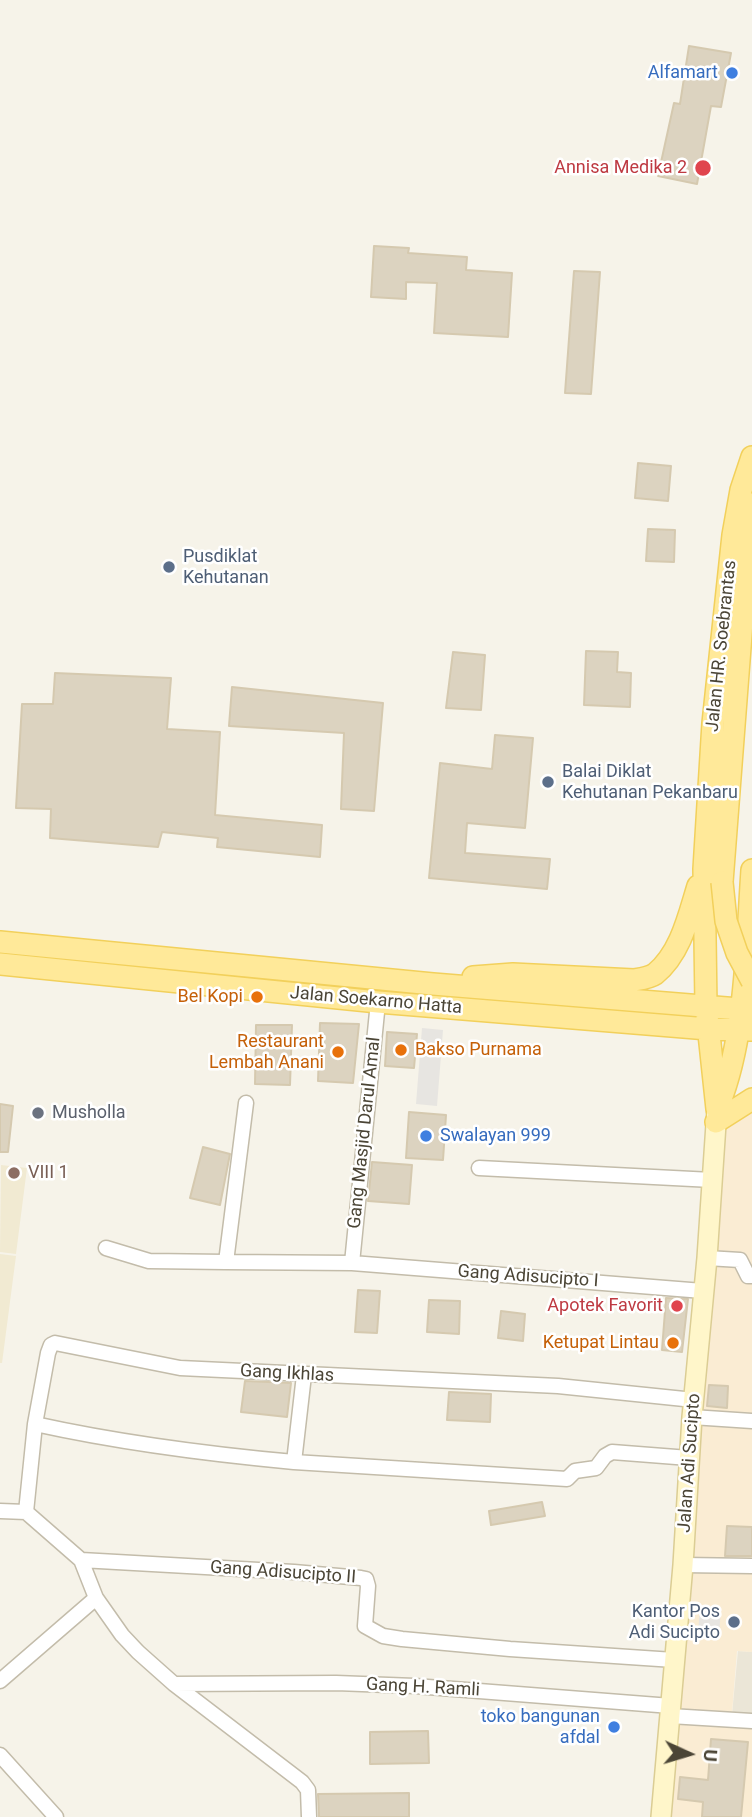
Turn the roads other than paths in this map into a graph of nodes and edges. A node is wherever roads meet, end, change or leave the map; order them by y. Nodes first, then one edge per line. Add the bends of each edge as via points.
1 (752, 457) edge
2 (752, 486) edge
3 (704, 869) junction
4 (752, 870) edge
5 (0, 942) edge
6 (0, 964) edge
7 (752, 981) edge
8 (433, 984) junction
9 (378, 1002) junction
10 (706, 1006) junction
11 (745, 1030) edge
12 (709, 1038) junction
13 (752, 1099) edge
14 (246, 1103) dead end
15 (717, 1116) junction
16 (479, 1168) dead end
17 (712, 1180) junction
18 (106, 1248) dead end
19 (707, 1258) junction
20 (226, 1262) junction
21 (352, 1264) junction
22 (752, 1276) edge
23 (703, 1291) junction
24 (304, 1375) junction
25 (693, 1409) junction
26 (752, 1421) edge
27 (35, 1424) junction
28 (689, 1458) junction
29 (294, 1462) junction
30 (0, 1511) edge
31 (26, 1512) junction
32 (81, 1560) junction
33 (682, 1565) junction
34 (752, 1566) edge
35 (96, 1598) junction
36 (674, 1660) junction
37 (0, 1681) edge
38 (174, 1684) junction
39 (670, 1711) junction
40 (752, 1721) edge
41 (0, 1755) edge
42 (56, 1817) edge
43 (309, 1817) edge
44 (661, 1817) edge

1 - 3 main road, Jalan HR. Soebrantas via 733,535 713,723
2 - 7 main road, bridge via 722,882 726,921
3 - 8 main road via 684,931 653,976 634,980 513,974
3 - 10 main road, Jalan HR. Soebrantas
4 - 11 main road
5 - 8 main road, Jalan Soekarno Hatta
6 - 9 main road, Jalan Soekarno Hatta
8 - 10 main road, Jalan Soekarno Hatta
9 - 12 main road, Jalan Soekarno Hatta
9 - 21 street, Gang Masjid Darul Amal
10 - 11 main road, Jalan Soekarno Hatta
10 - 12 main road, Jalan HR. Soebrantas
11 - 12 main road, Jalan Soekarno Hatta
11 - 15 main road, Jalan Adi Sucipto
12 - 15 main road, Jalan Adi Sucipto
13 - 15 main road
14 - 20 street
15 - 17 main road, Jalan Adi Sucipto
16 - 17 street
17 - 19 main road, Jalan Adi Sucipto
18 - 20 street, Gang Adisucipto I via 149,1261
19 - 22 street via 740,1260
19 - 23 main road, Jalan Adi Sucipto
20 - 21 street, Gang Adisucipto I
21 - 23 street, Gang Adisucipto I
23 - 25 main road, Jalan Adi Sucipto
24 - 25 street, Gang Ikhlas via 558,1386
24 - 27 street, Gang Ikhlas via 180,1368 55,1343 48,1353
24 - 29 street
25 - 26 street, Gang Ikhlas
25 - 28 main road, Jalan Adi Sucipto
27 - 29 street via 180,1451
27 - 31 street, Gang Ikhlas
28 - 29 street via 612,1452 592,1470 551,1480
28 - 33 main road, Jalan Adi Sucipto
30 - 31 street
31 - 32 street
32 - 35 street
32 - 36 street, Gang Adisucipto II via 354,1576 366,1579 369,1586 365,1626 392,1638
33 - 34 street
33 - 36 main road, Jalan Adi Sucipto
35 - 37 street
35 - 38 street via 121,1635
36 - 39 main road, Jalan Adi Sucipto
38 - 39 street, Gang H. Ramli via 415,1686
38 - 43 street via 302,1782 308,1790
39 - 40 street, Gang H. Ramli
39 - 44 main road, Jalan Adi Sucipto
41 - 42 street

